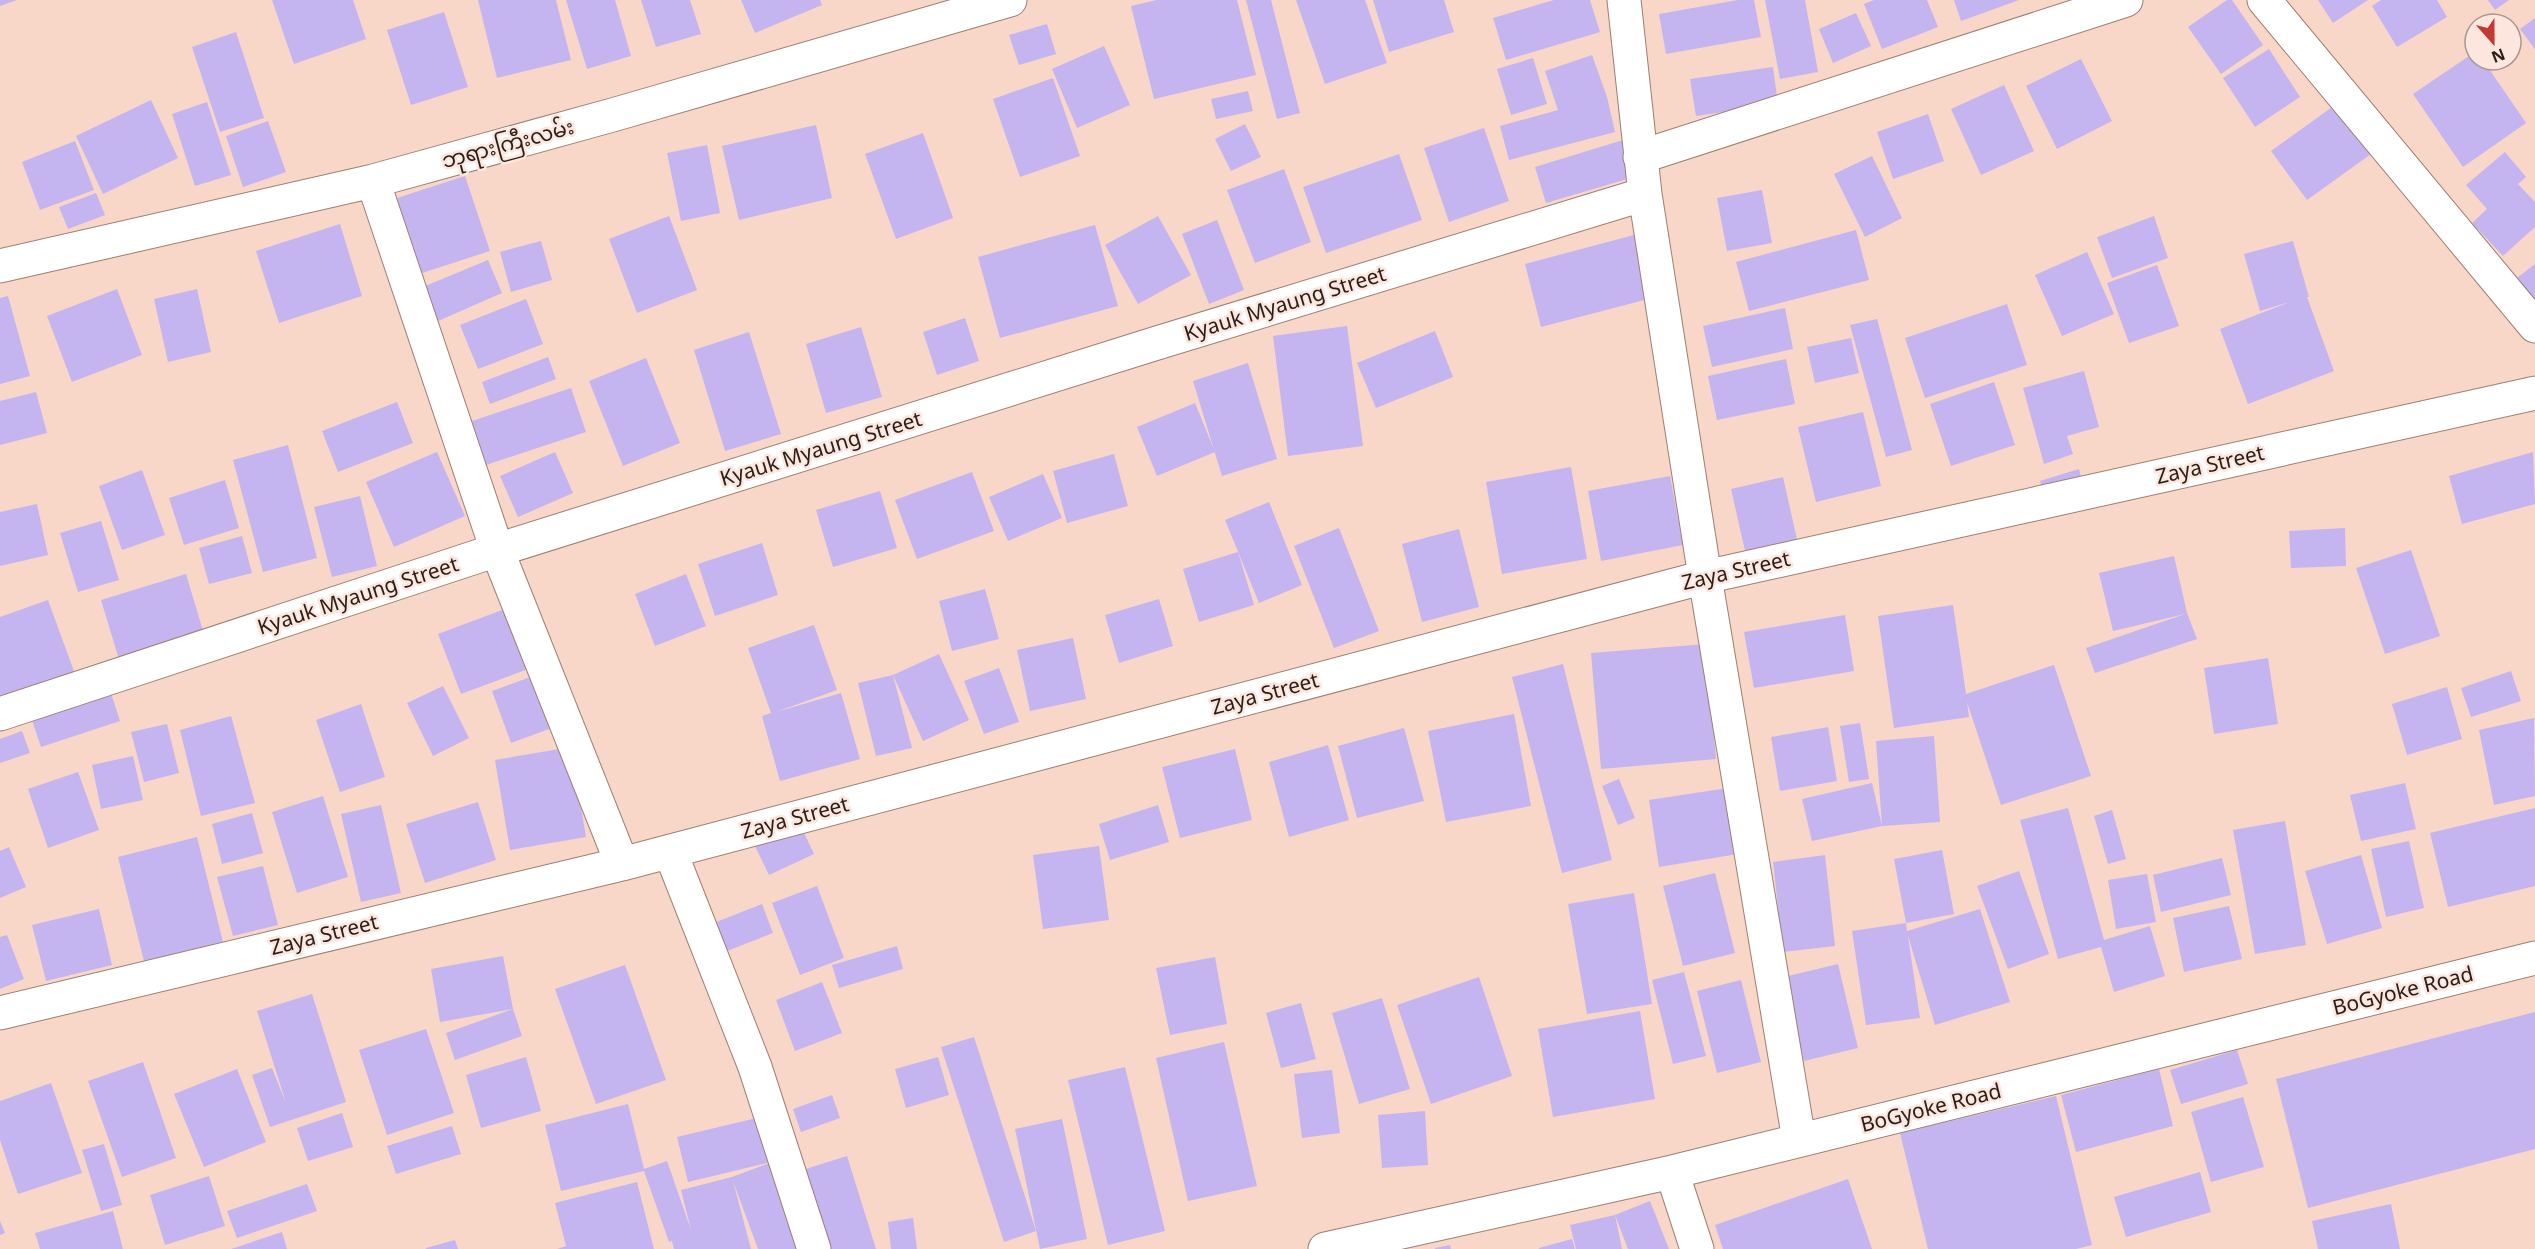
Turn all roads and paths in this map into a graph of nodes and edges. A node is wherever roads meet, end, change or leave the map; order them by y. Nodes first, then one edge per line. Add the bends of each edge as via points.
1 (1010, 0) edge
2 (1624, 0) edge
3 (2126, 0) edge
4 (2264, 0) edge
5 (1640, 157) junction
6 (373, 181) junction
7 (1645, 194) junction
8 (0, 266) edge
9 (2535, 326) edge
10 (2535, 393) edge
11 (497, 550) junction
12 (1705, 577) junction
13 (0, 714) edge
14 (670, 851) junction
15 (622, 864) junction
16 (2535, 958) edge
17 (0, 1013) edge
18 (1799, 1140) junction
19 (1672, 1172) junction
20 (814, 1249) edge
21 (1325, 1249) edge
22 (1697, 1249) edge

1 - 6 street, ဘုရားကြီးလမ်း
2 - 5 street
3 - 5 street
4 - 9 street
5 - 7 street
6 - 8 street, ဘုရားကြီးလမ်း
6 - 11 street
7 - 11 street, Kyauk Myaung Street
7 - 12 street
10 - 12 street, Zaya Street
11 - 13 street, Kyauk Myaung Street
11 - 15 street
12 - 14 street, Zaya Street
12 - 18 street
14 - 15 street, Zaya Street
14 - 20 street via 755,1067
15 - 17 street, Zaya Street
16 - 18 street, BoGyoke Road
18 - 19 street, BoGyoke Road
19 - 21 street, BoGyoke Road
19 - 22 street

